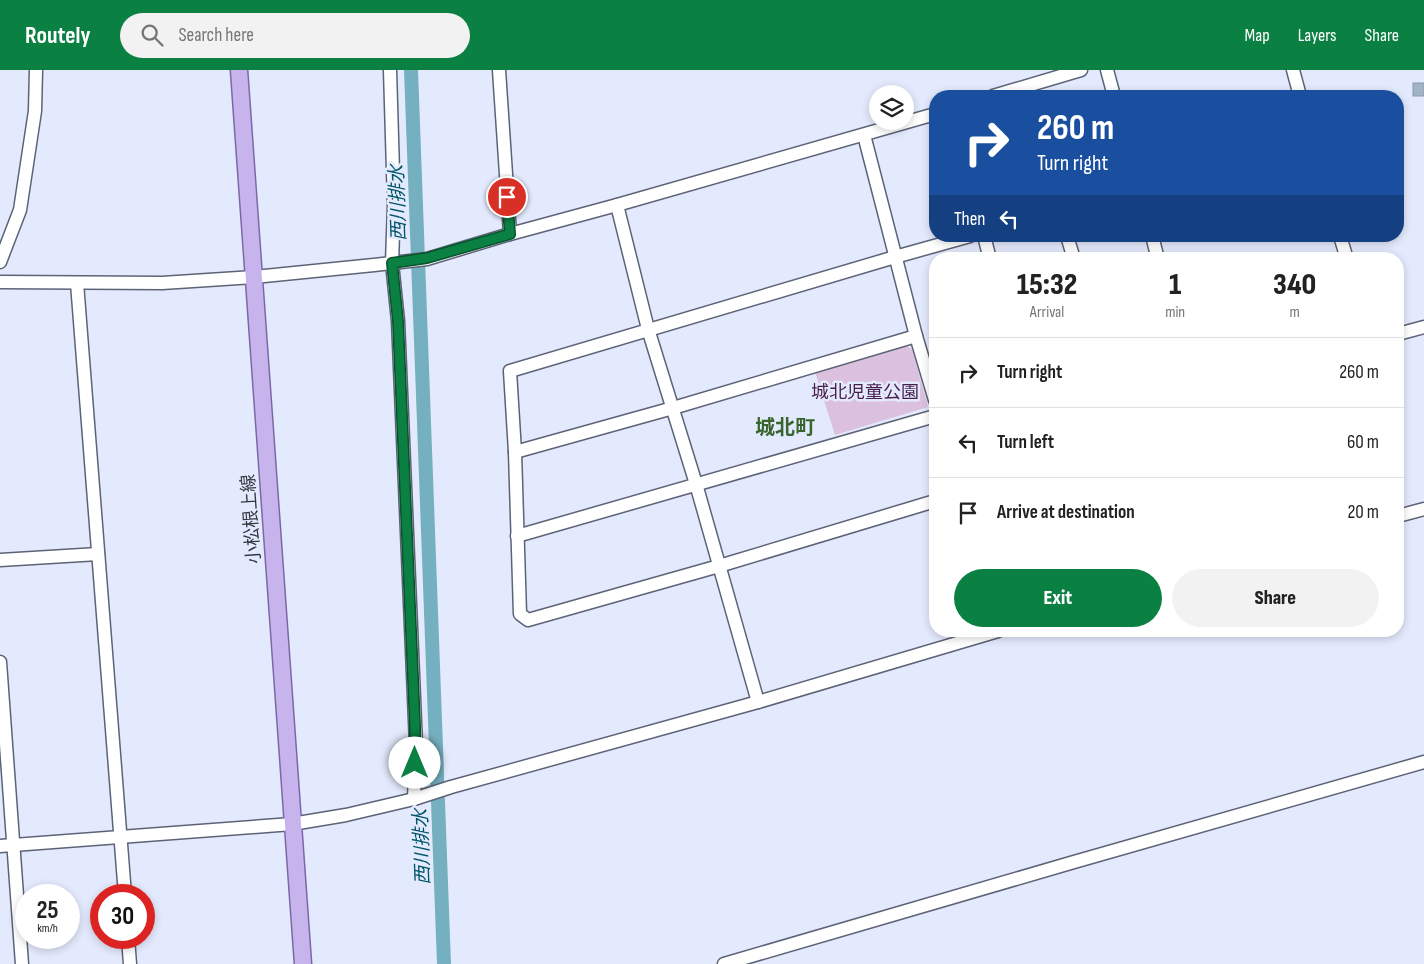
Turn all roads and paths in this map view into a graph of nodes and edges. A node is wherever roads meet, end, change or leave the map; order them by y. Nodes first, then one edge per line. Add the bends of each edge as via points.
1 (36, 70) edge
2 (239, 70) edge
3 (390, 70) edge
4 (499, 70) edge
5 (1081, 70) edge
6 (1107, 70) edge
7 (1293, 70) edge
8 (1013, 90) edge
9 (1112, 90) edge
10 (1298, 90) edge
11 (929, 116) edge
12 (864, 135) junction
13 (617, 205) junction
14 (510, 234) junction
15 (949, 242) edge
16 (895, 257) junction
17 (0, 262) edge
18 (398, 262) junction
19 (254, 277) junction
20 (0, 282) edge
21 (77, 283) junction
22 (1424, 327) edge
23 (648, 329) junction
24 (1404, 332) edge
25 (916, 336) junction
26 (929, 380) edge
27 (673, 408) junction
28 (929, 418) edge
29 (515, 452) junction
30 (696, 484) junction
31 (929, 503) edge
32 (1424, 509) edge
33 (1404, 514) edge
34 (517, 536) junction
35 (98, 554) junction
36 (0, 560) edge
37 (719, 566) junction
38 (978, 637) edge
39 (0, 662) edge
40 (758, 702) junction
41 (1424, 762) edge
42 (421, 798) junction
43 (292, 824) junction
44 (121, 837) junction
45 (6, 846) edge
46 (124, 884) edge
47 (129, 949) edge
48 (22, 964) edge
49 (130, 964) edge
50 (303, 964) edge
51 (724, 964) edge

1 - 17 street via 35,111 20,210
2 - 19 main road, 小松根上線
3 - 18 street
4 - 14 street
5 - 8 street
6 - 9 street
7 - 10 street
11 - 12 street
12 - 13 street
12 - 16 street
13 - 14 street
13 - 23 street
14 - 18 street via 427,258
15 - 16 street
16 - 23 street
16 - 25 street
18 - 19 street
18 - 42 street via 415,726
19 - 21 street via 162,283
19 - 43 main road, 小松根上線
20 - 21 street
21 - 35 street
22 - 24 street
23 - 27 street
23 - 29 street via 510,371
25 - 26 street
25 - 27 street
27 - 29 street
27 - 30 street
28 - 30 street
29 - 34 street
30 - 34 street
30 - 37 street
31 - 37 street
32 - 33 street
34 - 37 street via 520,614 528,620
35 - 36 street
35 - 44 street
37 - 40 street
38 - 40 street
39 - 45 street
40 - 42 street
41 - 51 street
42 - 43 street
43 - 44 street
43 - 50 main road, 小松根上線
44 - 45 street
44 - 46 street
45 - 48 street
47 - 49 street

